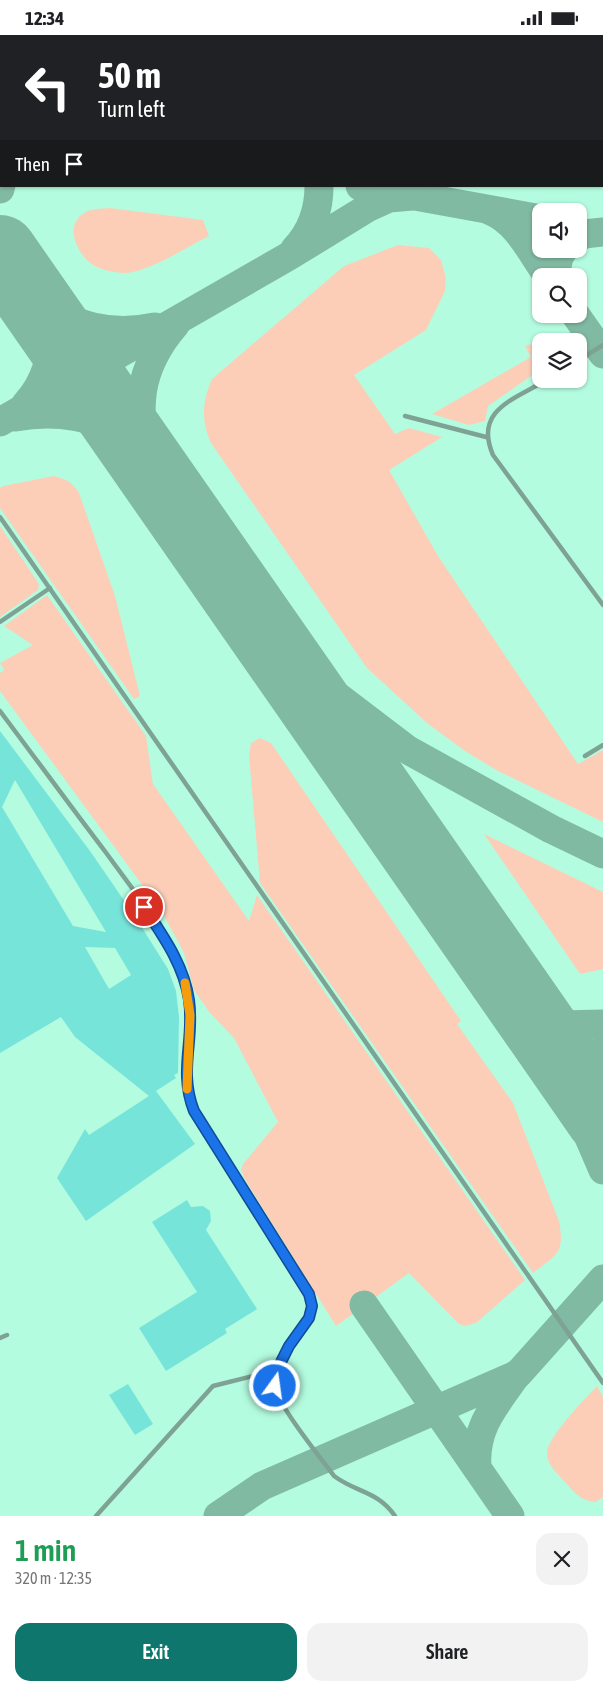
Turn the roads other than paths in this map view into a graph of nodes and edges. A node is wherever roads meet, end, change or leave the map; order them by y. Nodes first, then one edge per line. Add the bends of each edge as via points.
1 (603, 345) edge
2 (587, 355) edge
3 (533, 388) edge
4 (405, 416) dead end
5 (486, 437) junction
6 (0, 517) edge
7 (50, 588) junction
8 (603, 605) edge
9 (0, 622) edge
10 (0, 711) edge
11 (603, 745) edge
12 (585, 756) dead end
13 (6, 1335) dead end
14 (0, 1339) edge
15 (277, 1370) junction
16 (603, 1383) edge
17 (96, 1516) edge
18 (395, 1516) edge

1 - 2 lane
3 - 5 lane via 493,412
4 - 5 lane
5 - 8 lane via 493,455
6 - 7 lane
7 - 9 lane
7 - 16 lane
10 - 15 lane via 136,893 177,959 189,1000 185,1083 194,1111 309,1294 312,1306 309,1318
11 - 12 lane
13 - 14 lane
15 - 17 lane via 213,1387
15 - 18 lane via 275,1386 281,1402 334,1477 345,1485 381,1499

